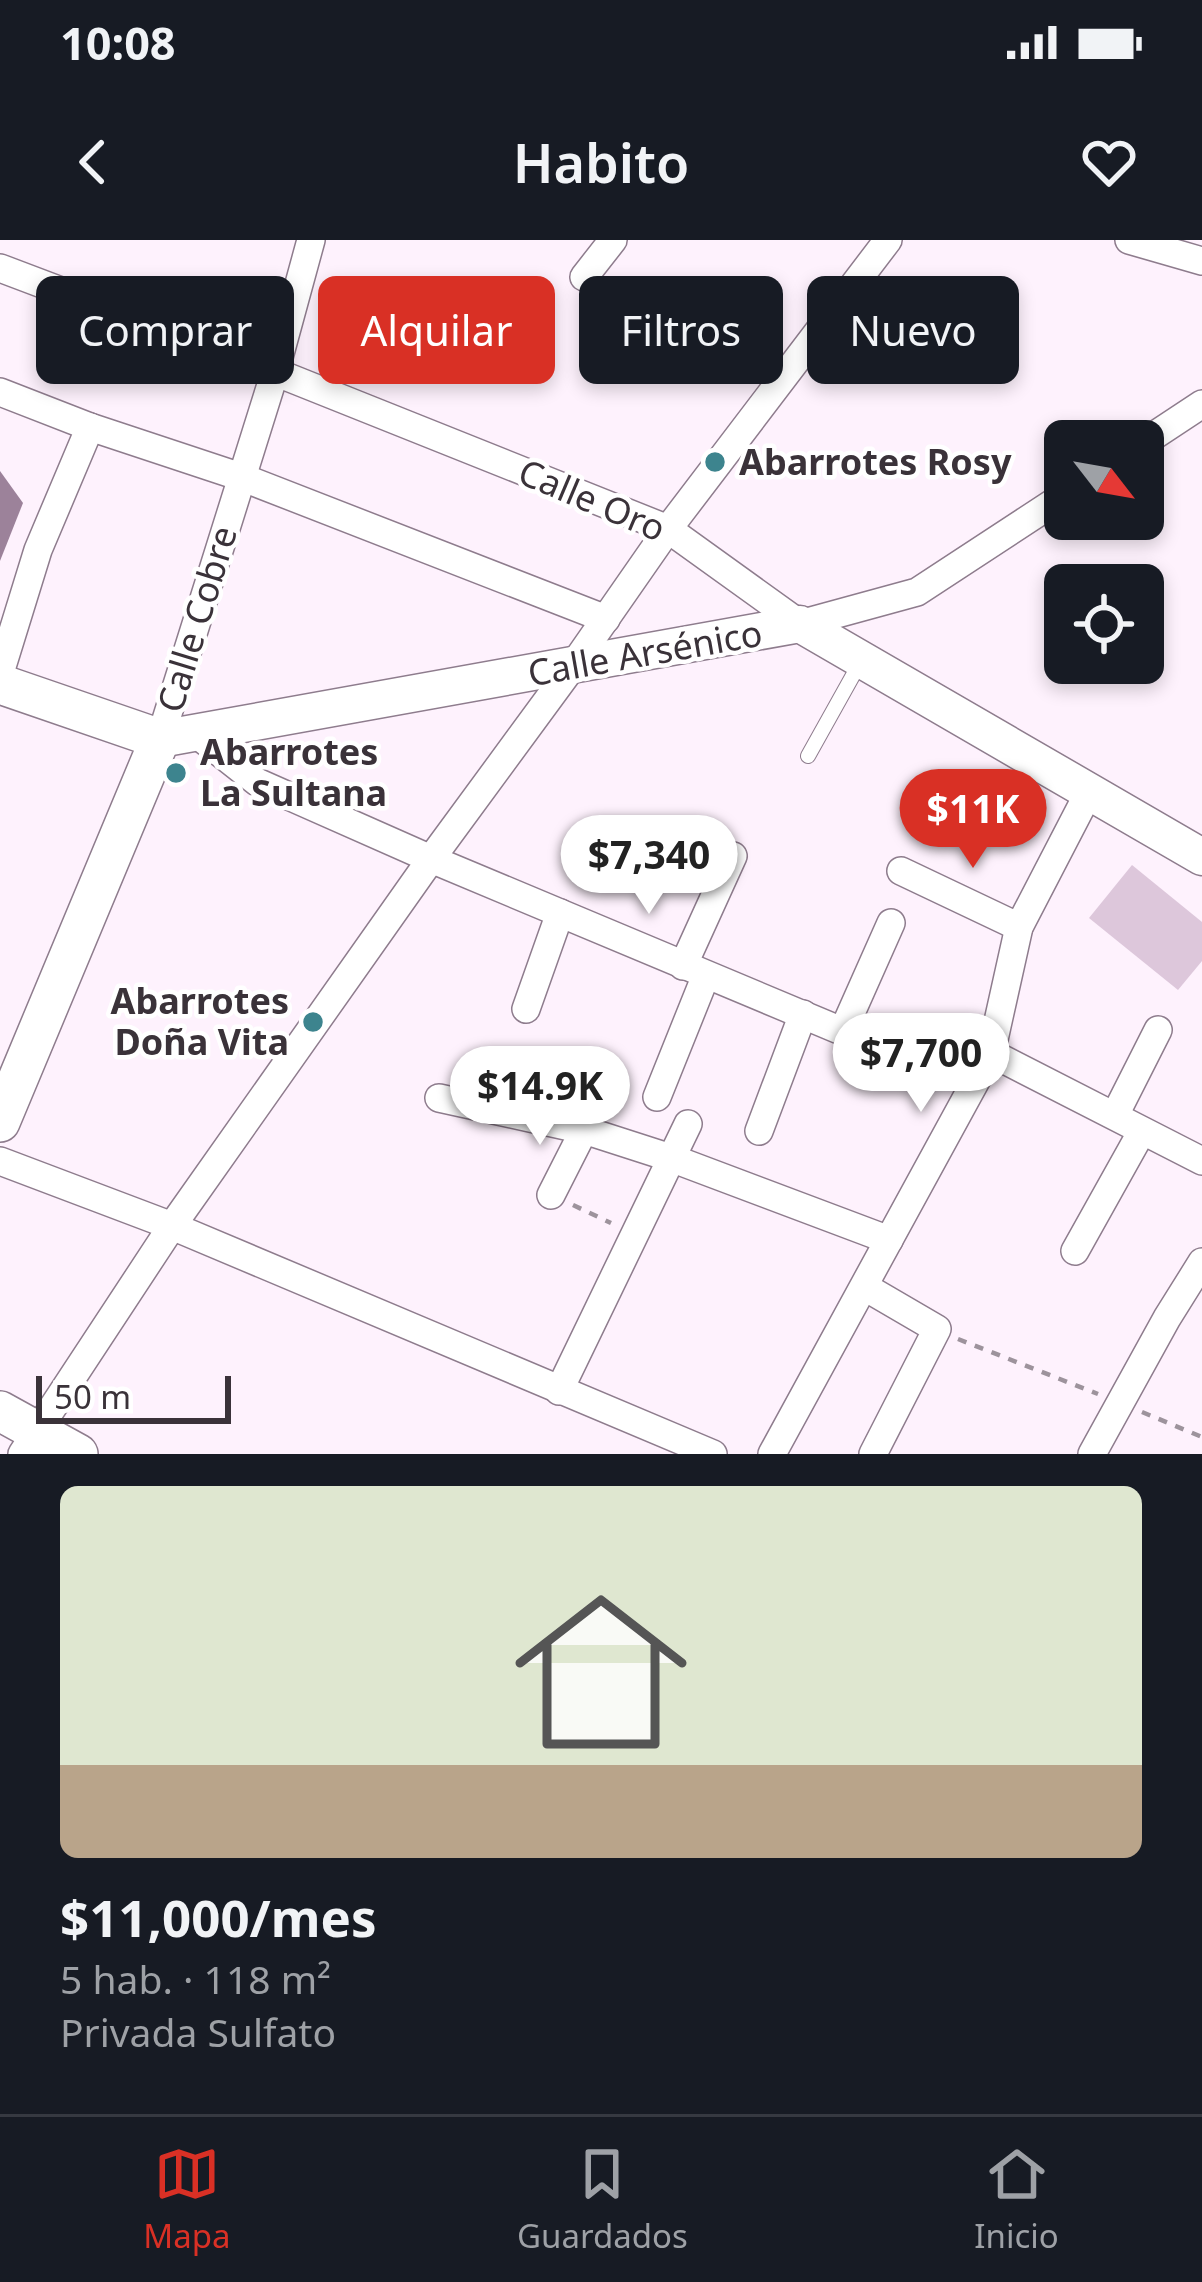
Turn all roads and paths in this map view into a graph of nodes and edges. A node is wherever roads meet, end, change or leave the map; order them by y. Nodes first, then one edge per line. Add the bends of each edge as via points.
1 (311, 240) edge
2 (613, 240) edge
3 (888, 240) edge
4 (1130, 240) edge
5 (1202, 261) edge
6 (0, 268) edge
7 (585, 276) edge
8 (36, 282) edge
9 (294, 301) edge
10 (294, 380) edge
11 (270, 384) edge
12 (0, 392) edge
13 (1202, 404) edge
14 (90, 428) junction
15 (1164, 429) edge
16 (241, 477) junction
17 (1044, 508) edge
18 (668, 529) junction
19 (606, 619) junction
20 (800, 624) junction
21 (861, 661) junction
22 (572, 667) junction
23 (0, 673) edge
24 (0, 684) edge
25 (177, 736) junction
26 (808, 756) dead end
27 (1089, 791) junction
28 (733, 856) dead end
29 (1202, 857) edge
30 (431, 859) junction
31 (901, 871) dead end
32 (560, 913) junction
33 (891, 923) dead end
34 (1018, 927) junction
35 (695, 971) junction
36 (526, 1009) dead end
37 (803, 1014) junction
38 (1158, 1030) dead end
39 (843, 1031) junction
40 (887, 1050) dead end
41 (991, 1053) junction
42 (657, 1097) dead end
43 (439, 1098) dead end
44 (1115, 1115) junction
45 (0, 1122) edge
46 (688, 1124) dead end
47 (584, 1130) junction
48 (1142, 1130) junction
49 (758, 1131) dead end
50 (671, 1158) junction
51 (0, 1161) edge
52 (1202, 1161) edge
53 (551, 1196) joint
54 (172, 1226) junction
55 (635, 1235) junction
56 (889, 1240) junction
57 (1075, 1251) dead end
58 (1202, 1262) edge
59 (865, 1287) junction
60 (937, 1329) junction
61 (559, 1391) junction
62 (1120, 1403) junction
63 (0, 1411) edge
64 (1202, 1437) edge
65 (29, 1443) edge
66 (78, 1454) edge
67 (712, 1454) edge
68 (772, 1454) edge
69 (873, 1454) edge
70 (1091, 1454) edge

1 - 9 street, Calle Cobre
2 - 7 street
3 - 18 street
4 - 5 street
6 - 8 street, Calle Oro
10 - 18 street, Calle Oro
11 - 16 street, Calle Cobre
12 - 14 street
13 - 15 street
14 - 16 street
14 - 23 street via 38,550
16 - 19 street
16 - 25 street, Calle Cobre
17 - 20 street, Calle Arsénico via 916,592
18 - 19 street
18 - 20 street, Calle Oro
19 - 22 street
20 - 21 street, Calle Oro
20 - 22 street, Calle Arsénico
21 - 26 lane
21 - 27 street, Calle Oro
22 - 25 street, Calle Arsénico
22 - 30 street
24 - 25 main road, Calle Arsénico
25 - 30 street, Calle Arsénico via 257,782
25 - 45 main road, Calle Cobre
27 - 29 street, Calle Oro
27 - 34 street
28 - 35 street
30 - 32 street, Calle Arsénico
30 - 54 street
31 - 34 street
32 - 35 street, Calle Arsénico
32 - 36 street
33 - 39 street
34 - 41 street
35 - 37 street, Calle Arsénico
35 - 42 street
37 - 39 street, Calle Arsénico
37 - 49 street
38 - 44 street
39 - 40 street, Calle Arsénico
41 - 44 street
41 - 56 street
43 - 47 street
44 - 48 street
46 - 50 street
47 - 50 street
47 - 53 street
48 - 52 street
48 - 57 street
50 - 55 street
50 - 56 street
51 - 54 street
53 - 55 path
54 - 61 street
54 - 65 street
55 - 61 street
56 - 59 street
58 - 62 street
59 - 60 street
59 - 68 street
60 - 62 path
60 - 69 street
61 - 67 street
62 - 64 path
62 - 70 street
63 - 65 main road
65 - 66 main road

